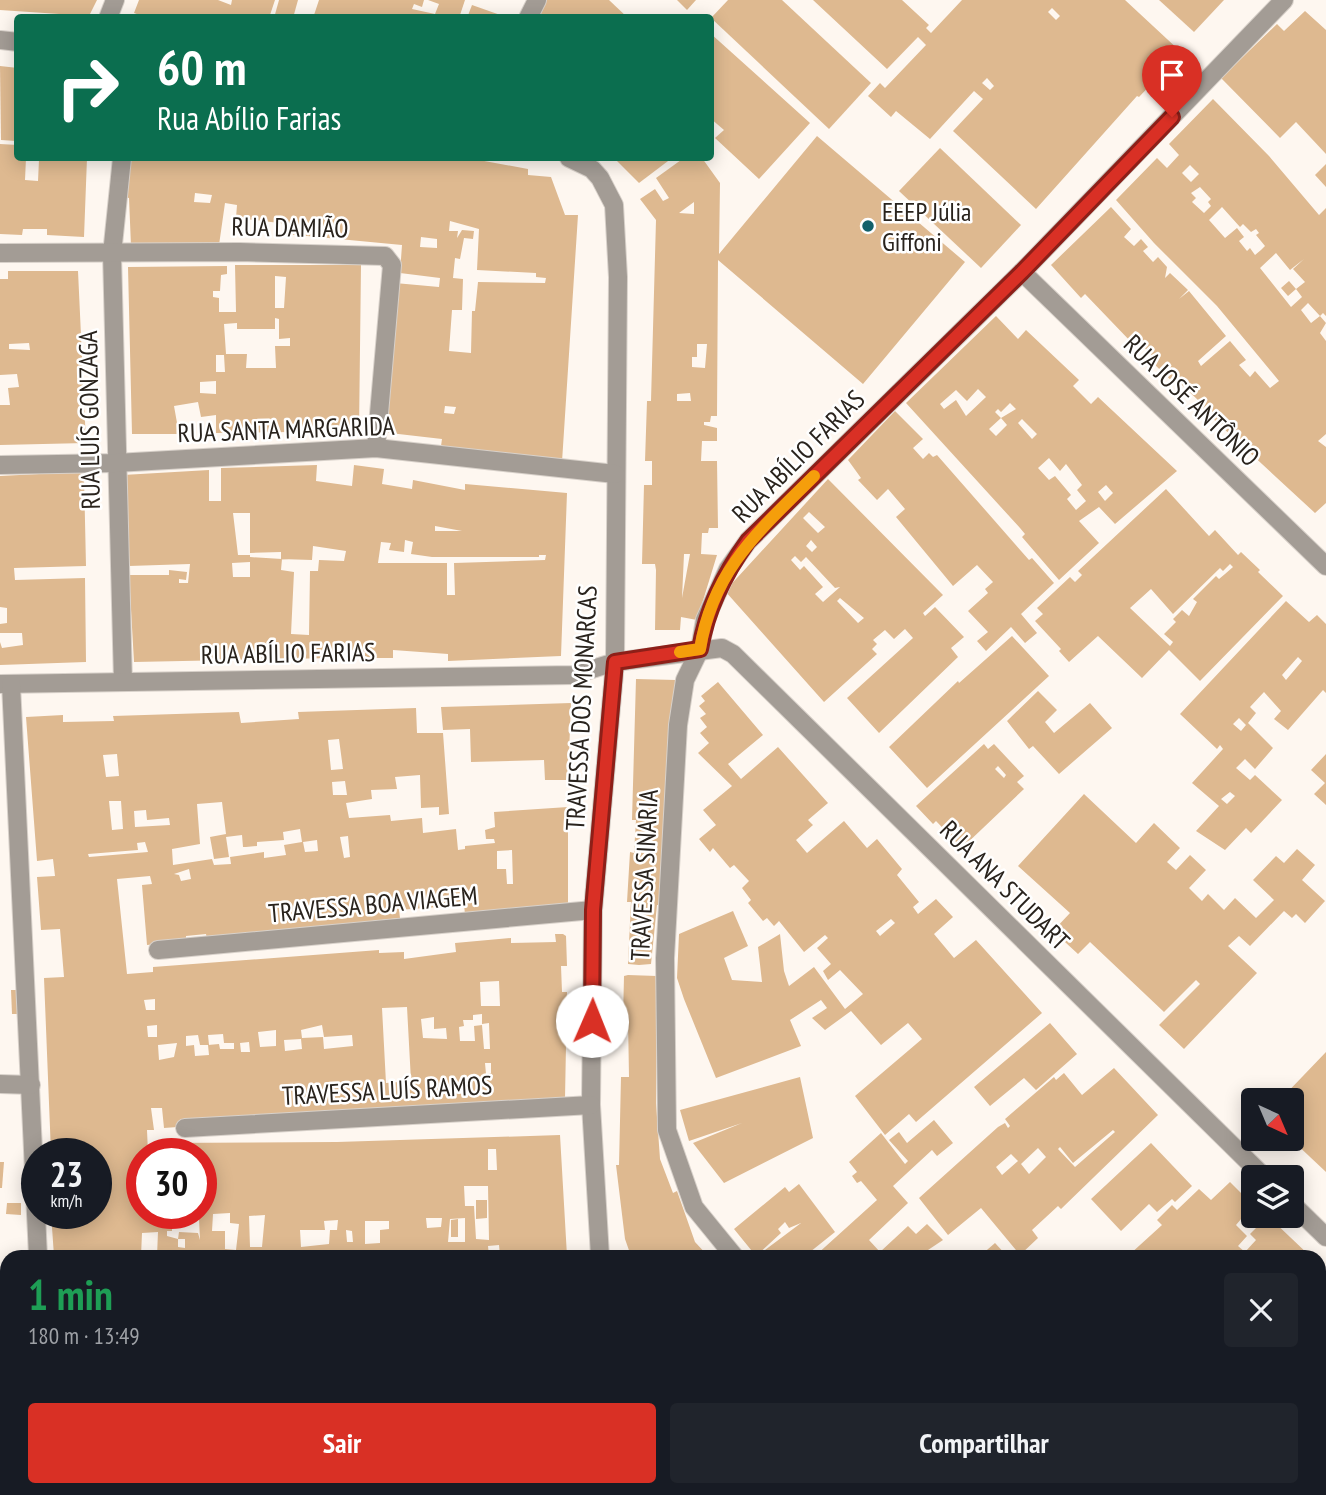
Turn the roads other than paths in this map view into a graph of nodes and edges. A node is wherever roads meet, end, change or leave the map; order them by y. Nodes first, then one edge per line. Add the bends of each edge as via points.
1 (1284, 0) edge
2 (122, 161) edge
3 (575, 161) edge
4 (0, 253) edge
5 (111, 254) junction
6 (1022, 272) junction
7 (376, 447) junction
8 (116, 463) junction
9 (0, 466) edge
10 (615, 474) junction
11 (1326, 566) edge
12 (700, 649) junction
13 (615, 662) junction
14 (123, 682) junction
15 (5, 684) edge
16 (593, 910) junction
17 (158, 950) dead end
18 (0, 1084) edge
19 (31, 1085) junction
20 (591, 1105) junction
21 (185, 1128) dead end
22 (1252, 1165) edge
23 (1304, 1216) edge
24 (1326, 1237) edge
25 (38, 1250) edge
26 (600, 1250) edge
27 (729, 1250) edge

1 - 6 street, RUA ABÍLIO FARIAS
2 - 5 street, RUA LUÍS GONZAGA
3 - 10 street, TRAVESSA DOS MONARCAS via 592,169 604,185 616,216
4 - 5 street, RUA DAMIÃO
5 - 7 street, RUA DAMIÃO via 385,256 392,265
5 - 8 street, RUA LUÍS GONZAGA
6 - 11 street, RUA JOSÉ ANTÔNIO
6 - 12 street, RUA ABÍLIO FARIAS via 748,541 728,569 705,620
7 - 8 street, RUA SANTA MARGARIDA
7 - 10 street, RUA SANTA MARGARIDA
8 - 9 street, RUA SANTA MARGARIDA
8 - 14 street, RUA LUÍS GONZAGA
10 - 13 street, TRAVESSA DOS MONARCAS
12 - 13 street, RUA ABÍLIO FARIAS
12 - 22 street, RUA ANA STUDART via 722,648 733,654
12 - 27 street, TRAVESSA SINARIA via 685,680 678,726 665,958 667,1130 694,1207
13 - 14 street, RUA ABÍLIO FARIAS via 573,675
13 - 16 street, TRAVESSA DOS MONARCAS
14 - 15 street, RUA ABÍLIO FARIAS
15 - 19 street
16 - 17 street, TRAVESSA BOA VIAGEM
16 - 20 street, TRAVESSA DOS MONARCAS
18 - 19 street
19 - 25 street
20 - 21 street, TRAVESSA LUÍS RAMOS
20 - 26 street, TRAVESSA DOS MONARCAS
23 - 24 street

